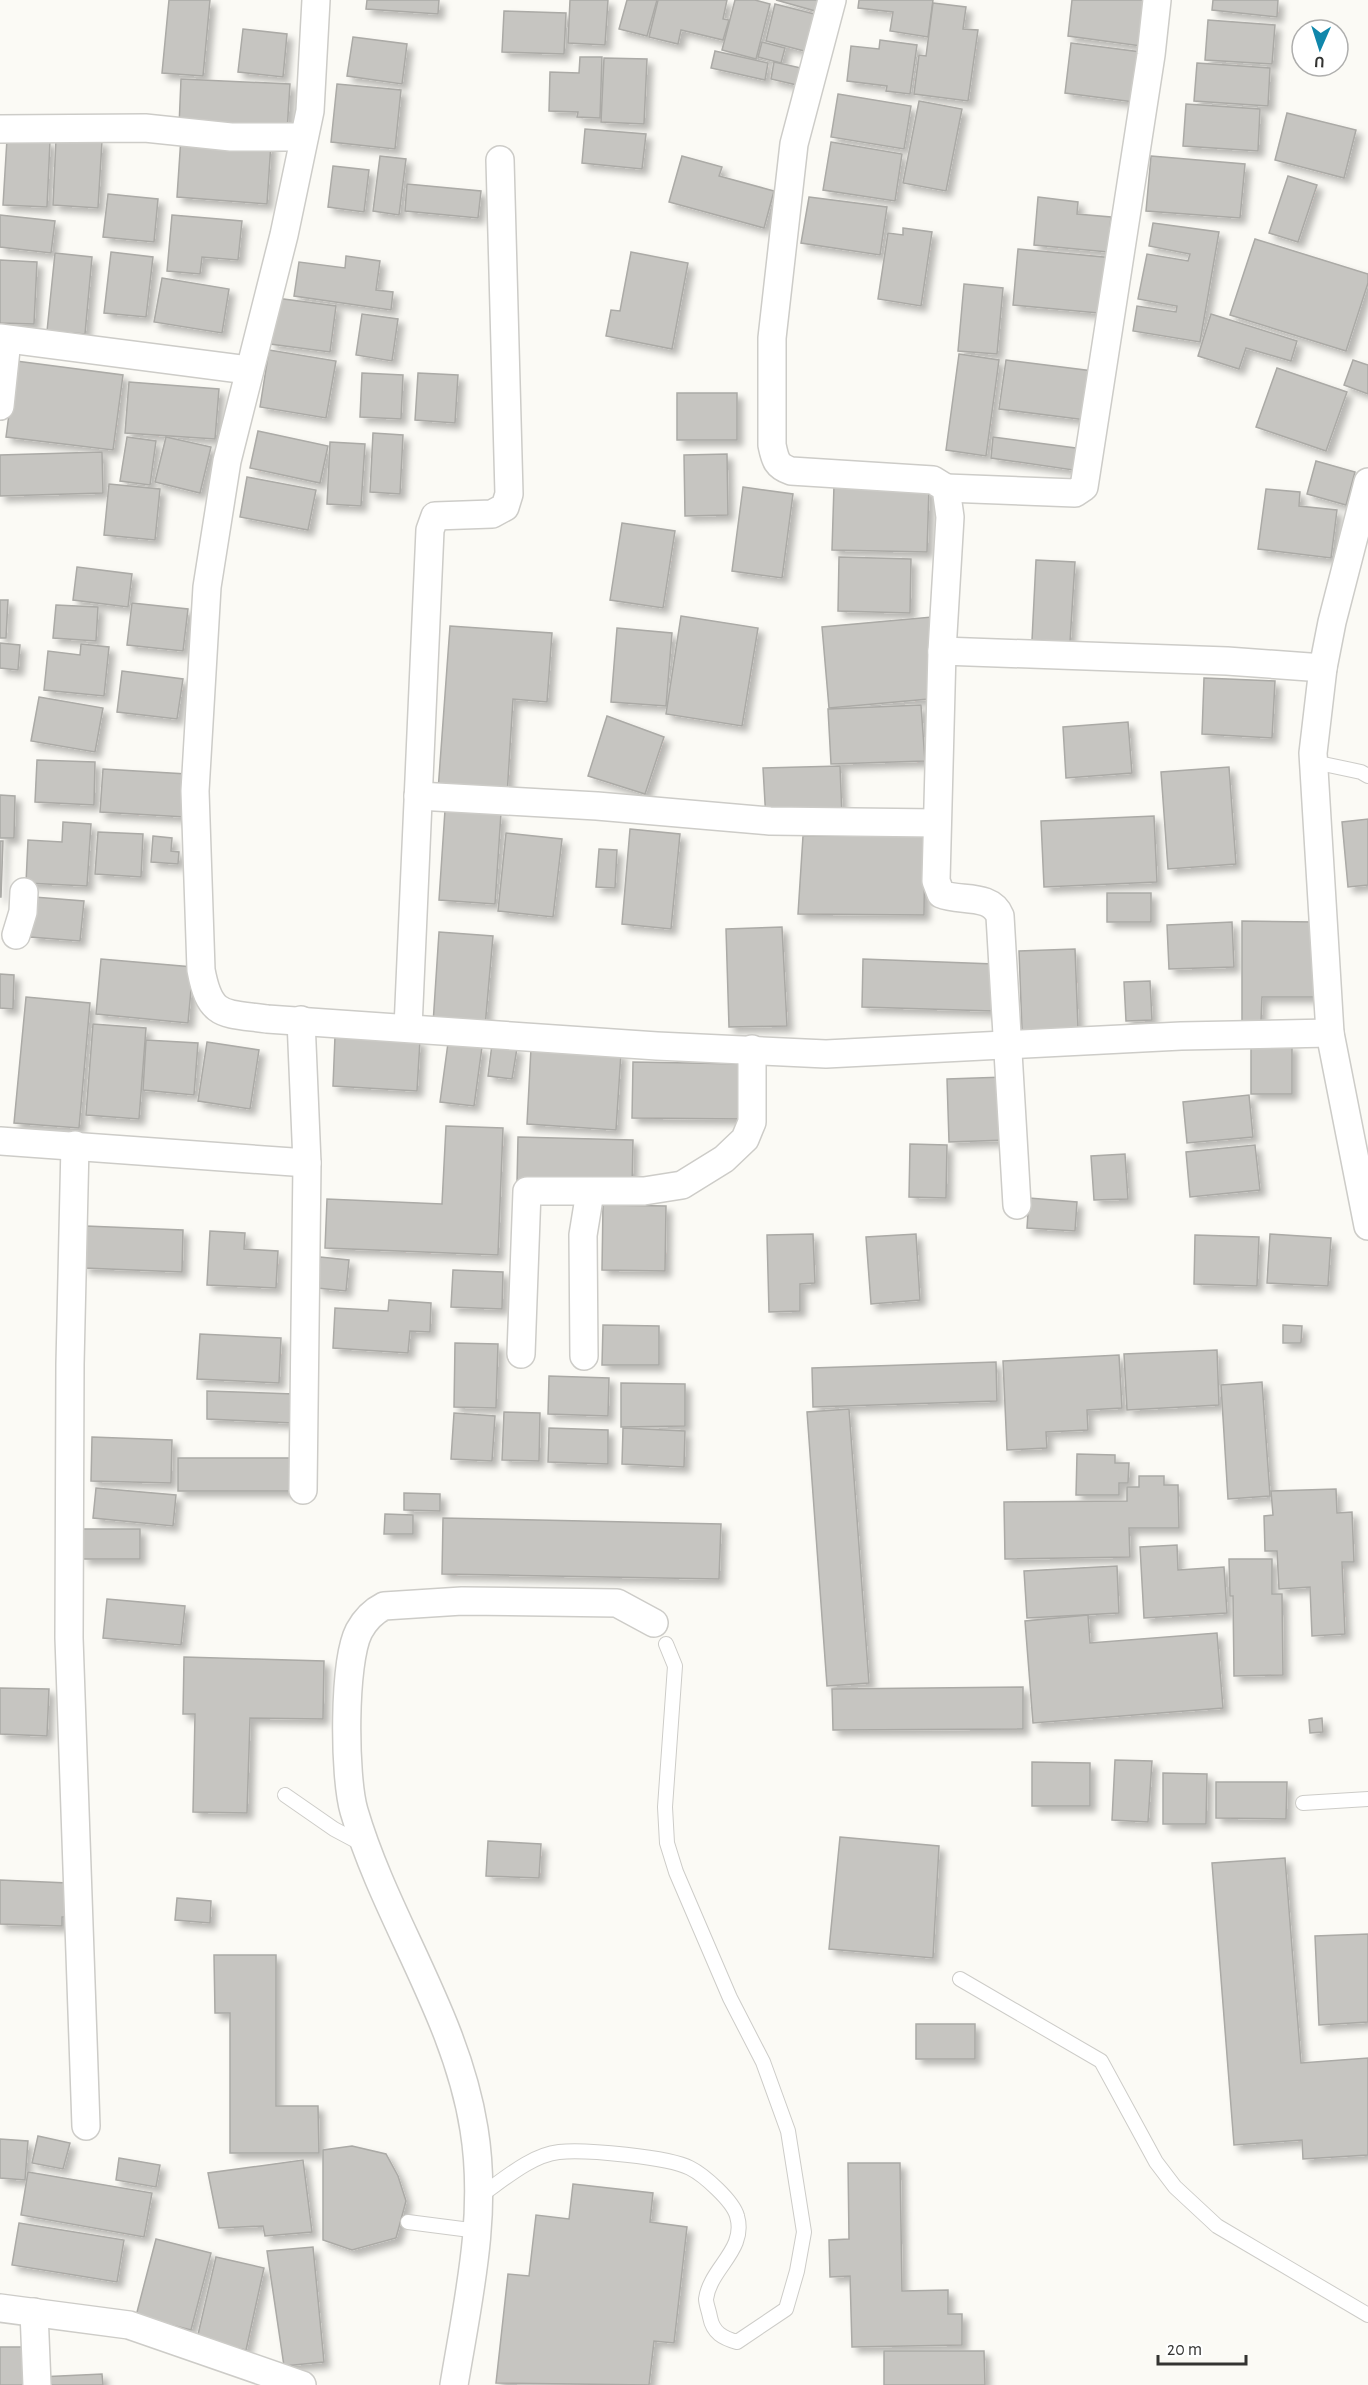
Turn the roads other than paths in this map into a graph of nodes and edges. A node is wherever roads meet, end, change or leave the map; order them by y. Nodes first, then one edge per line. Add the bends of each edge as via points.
1 (316, 0) edge
2 (832, 0) edge
3 (1157, 0) edge
4 (0, 129) edge
5 (304, 137) junction
6 (500, 160) dead end
7 (3, 339) edge
8 (248, 370) junction
9 (0, 406) edge
10 (1368, 482) edge
11 (946, 489) junction
12 (942, 651) junction
13 (1323, 668) junction
14 (1314, 762) junction
15 (1368, 776) edge
16 (418, 796) junction
17 (938, 823) junction
18 (24, 892) dead end
19 (13, 935) edge
20 (302, 1020) junction
21 (408, 1028) junction
22 (1330, 1033) junction
23 (1008, 1044) junction
24 (752, 1049) junction
25 (0, 1141) edge
26 (75, 1145) junction
27 (307, 1163) junction
28 (590, 1192) junction
29 (1017, 1205) dead end
30 (1368, 1226) edge
31 (520, 1354) dead end
32 (584, 1356) dead end
33 (303, 1490) dead end
34 (660, 1633) joint
35 (285, 1794) dead end
36 (1368, 1799) edge
37 (1303, 1803) dead end
38 (366, 1845) junction
39 (960, 1978) dead end
40 (86, 2126) dead end
41 (480, 2196) junction
42 (408, 2222) dead end
43 (478, 2231) junction
44 (0, 2308) edge
45 (34, 2312) junction
46 (1368, 2315) edge
47 (37, 2385) edge
48 (302, 2385) edge
49 (454, 2385) edge

1 - 5 street via 310,111
2 - 11 street via 794,144 772,338 775,460 781,468 806,474 933,480
3 - 11 street via 1084,487 1075,493
4 - 5 street via 145,128 231,137
5 - 8 street via 284,235
6 - 16 street via 509,494 505,507 492,514 435,516 430,530
7 - 8 street
7 - 9 street
8 - 20 street via 227,461 207,587 195,790 201,970 206,996 216,1008 267,1020
10 - 13 street
11 - 12 street via 950,517
12 - 13 street
12 - 17 street
13 - 14 street
14 - 15 lane
14 - 22 street
16 - 17 street via 770,821
16 - 21 street
17 - 23 street via 936,881 941,894 952,899 986,901 996,906 1000,916
18 - 19 street via 23,912
20 - 21 street
20 - 27 street
21 - 24 street
22 - 23 street
22 - 30 street
23 - 24 street via 813,1053
23 - 29 street
24 - 28 street via 752,1122 745,1139 724,1159 682,1185 644,1191
25 - 26 street
26 - 27 street
26 - 40 street via 69,1638
27 - 33 street
28 - 31 street via 527,1191
28 - 32 street via 583,1235
34 - 38 street via 617,1604 462,1601 384,1606 373,1612 358,1633 349,1676 353,1809
34 - 41 lane via 675,1666 665,1807 667,1843 730,1998 763,2062 788,2132 804,2232 786,2309 737,2342 722,2338 711,2324 706,2300 712,2281 739,2236 737,2215 725,2197 690,2168 649,2157 558,2152 526,2164
35 - 38 lane via 334,1830
36 - 37 lane
38 - 41 street via 458,2062 474,2128
39 - 46 lane via 1101,2061 1156,2162 1175,2187 1216,2226
41 - 43 street
42 - 43 lane
43 - 49 street
44 - 45 street
45 - 47 street
45 - 48 street via 129,2325

